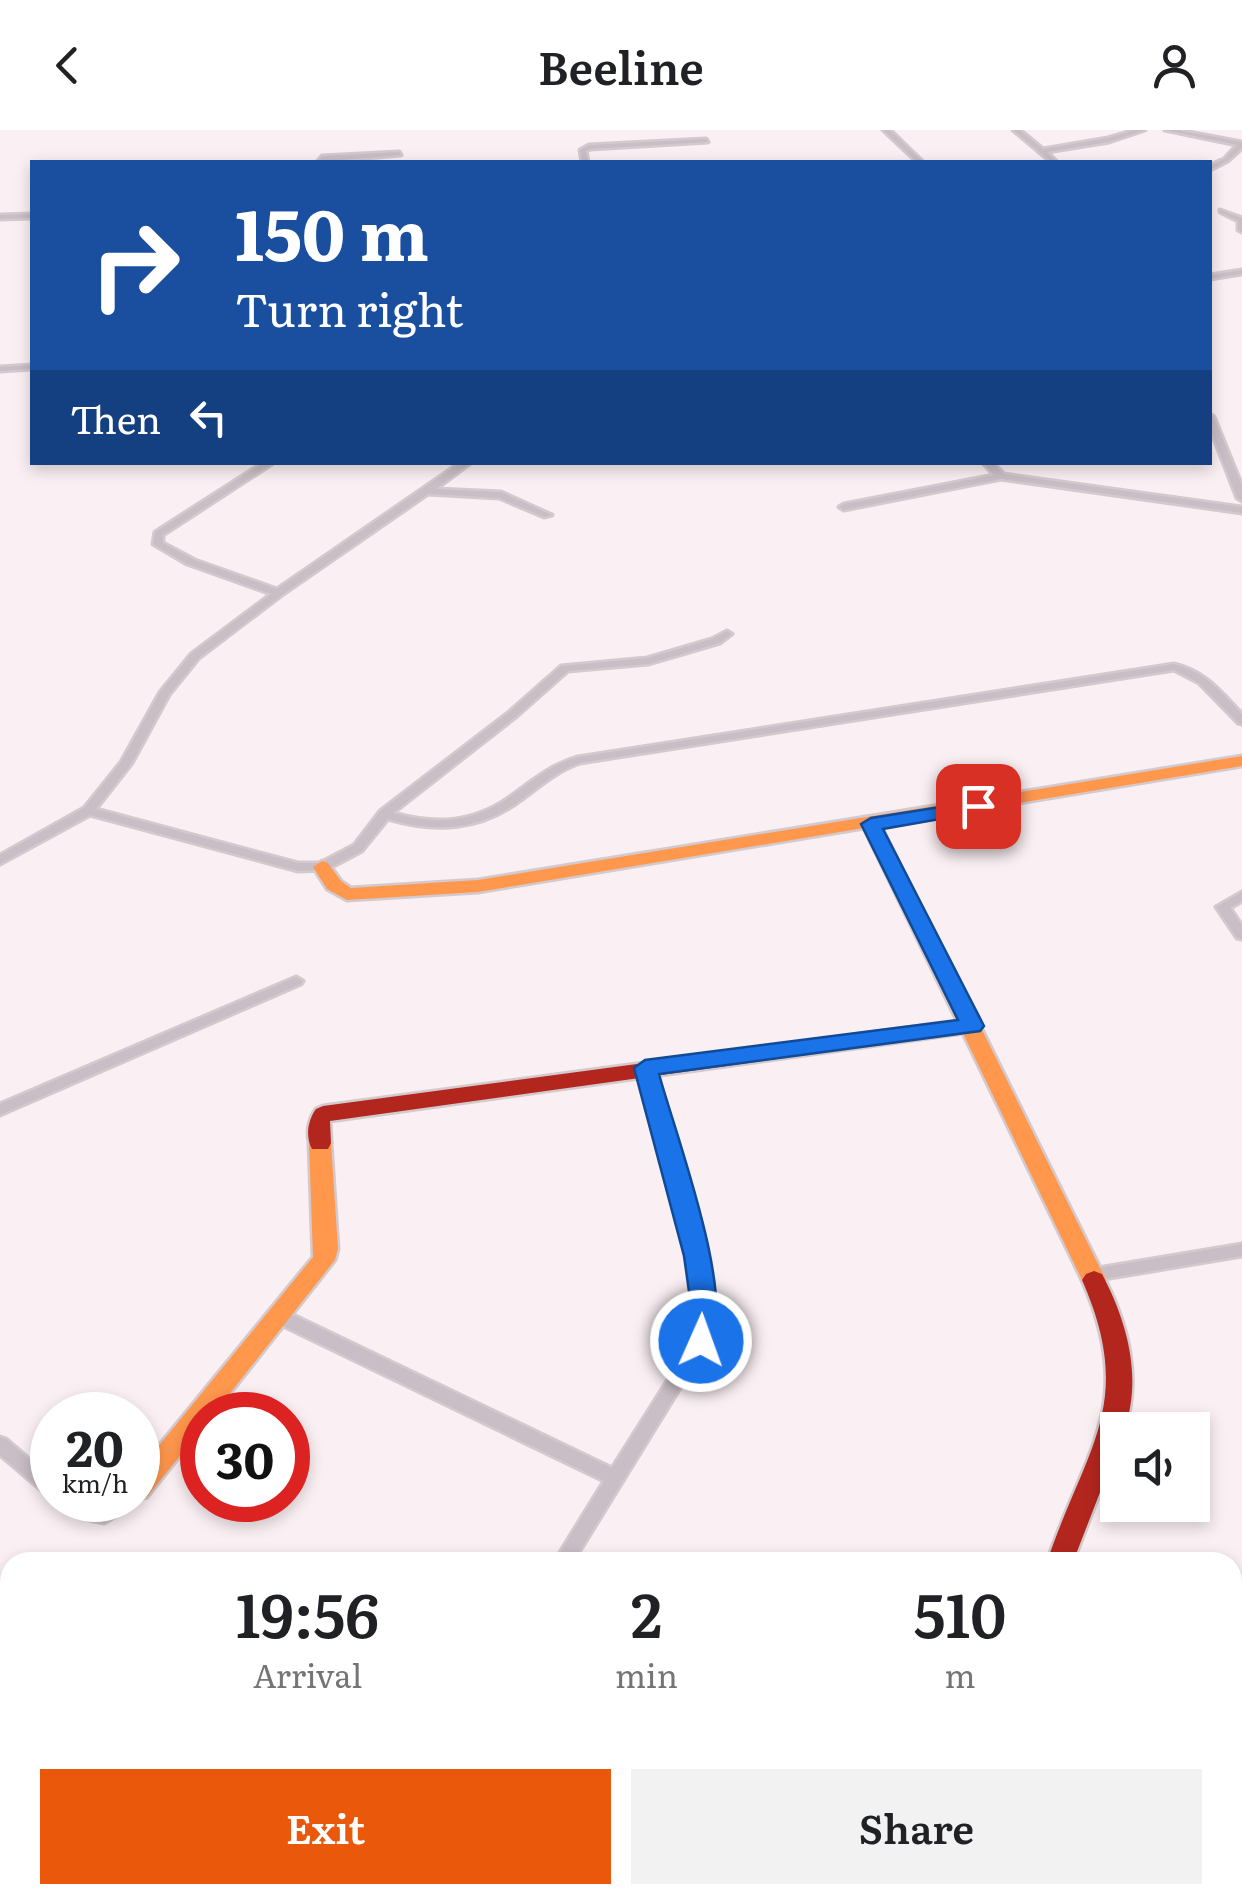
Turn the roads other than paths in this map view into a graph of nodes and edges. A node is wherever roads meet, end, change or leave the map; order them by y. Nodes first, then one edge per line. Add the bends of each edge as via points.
1 (886, 130) edge
2 (1016, 130) edge
3 (1142, 130) edge
4 (1168, 130) edge
5 (1241, 130) edge
6 (706, 140) dead end
7 (1242, 143) edge
8 (1043, 150) junction
9 (399, 154) dead end
10 (321, 160) edge
11 (584, 160) edge
12 (918, 160) edge
13 (1052, 160) edge
14 (1212, 167) edge
15 (1222, 210) dead end
16 (30, 216) edge
17 (0, 218) edge
18 (1242, 230) edge
19 (1242, 272) edge
20 (1212, 277) edge
21 (30, 367) edge
22 (0, 369) edge
23 (1212, 422) edge
24 (266, 465) edge
25 (464, 465) edge
26 (989, 465) edge
27 (1001, 476) junction
28 (428, 491) junction
29 (1242, 498) edge
30 (844, 507) dead end
31 (1242, 510) edge
32 (547, 515) dead end
33 (278, 593) junction
34 (727, 634) dead end
35 (1242, 721) edge
36 (1242, 761) edge
37 (88, 811) junction
38 (384, 814) junction
39 (871, 824) junction
40 (0, 860) edge
41 (322, 867) junction
42 (1242, 896) edge
43 (1242, 936) edge
44 (296, 982) dead end
45 (972, 1026) junction
46 (645, 1068) junction
47 (0, 1110) edge
48 (1242, 1250) edge
49 (1092, 1276) junction
50 (281, 1317) junction
51 (0, 1444) edge
52 (160, 1462) edge
53 (30, 1469) edge
54 (614, 1477) junction
55 (569, 1552) edge
56 (1064, 1552) edge

1 - 12 street
2 - 8 street
3 - 8 street
4 - 7 street
5 - 7 street
6 - 11 street via 596,146 583,150
7 - 14 street
8 - 13 street
9 - 10 street
15 - 18 street via 1241,220
16 - 17 street
19 - 20 street
21 - 22 street
23 - 29 street
24 - 33 street via 158,534 158,544
25 - 28 street
26 - 27 street
27 - 30 street
27 - 31 street
28 - 32 street via 501,495
28 - 33 street
33 - 37 street via 183,668 126,763
34 - 38 street via 648,661 565,668
35 - 38 street via 1199,676 1174,667 578,760 555,767 510,803 458,824 431,828
36 - 39 street
37 - 40 street
37 - 41 street via 298,867
38 - 41 street via 358,848
39 - 41 street via 478,886 347,894
39 - 45 street
42 - 43 street via 1222,907
44 - 47 street
45 - 46 street
45 - 49 street
46 - 50 street via 323,1114 327,1249
46 - 54 street via 698,1256 706,1326
48 - 49 street
49 - 56 street via 1121,1346 1122,1392
50 - 52 street
50 - 54 street
51 - 53 street
54 - 55 street

